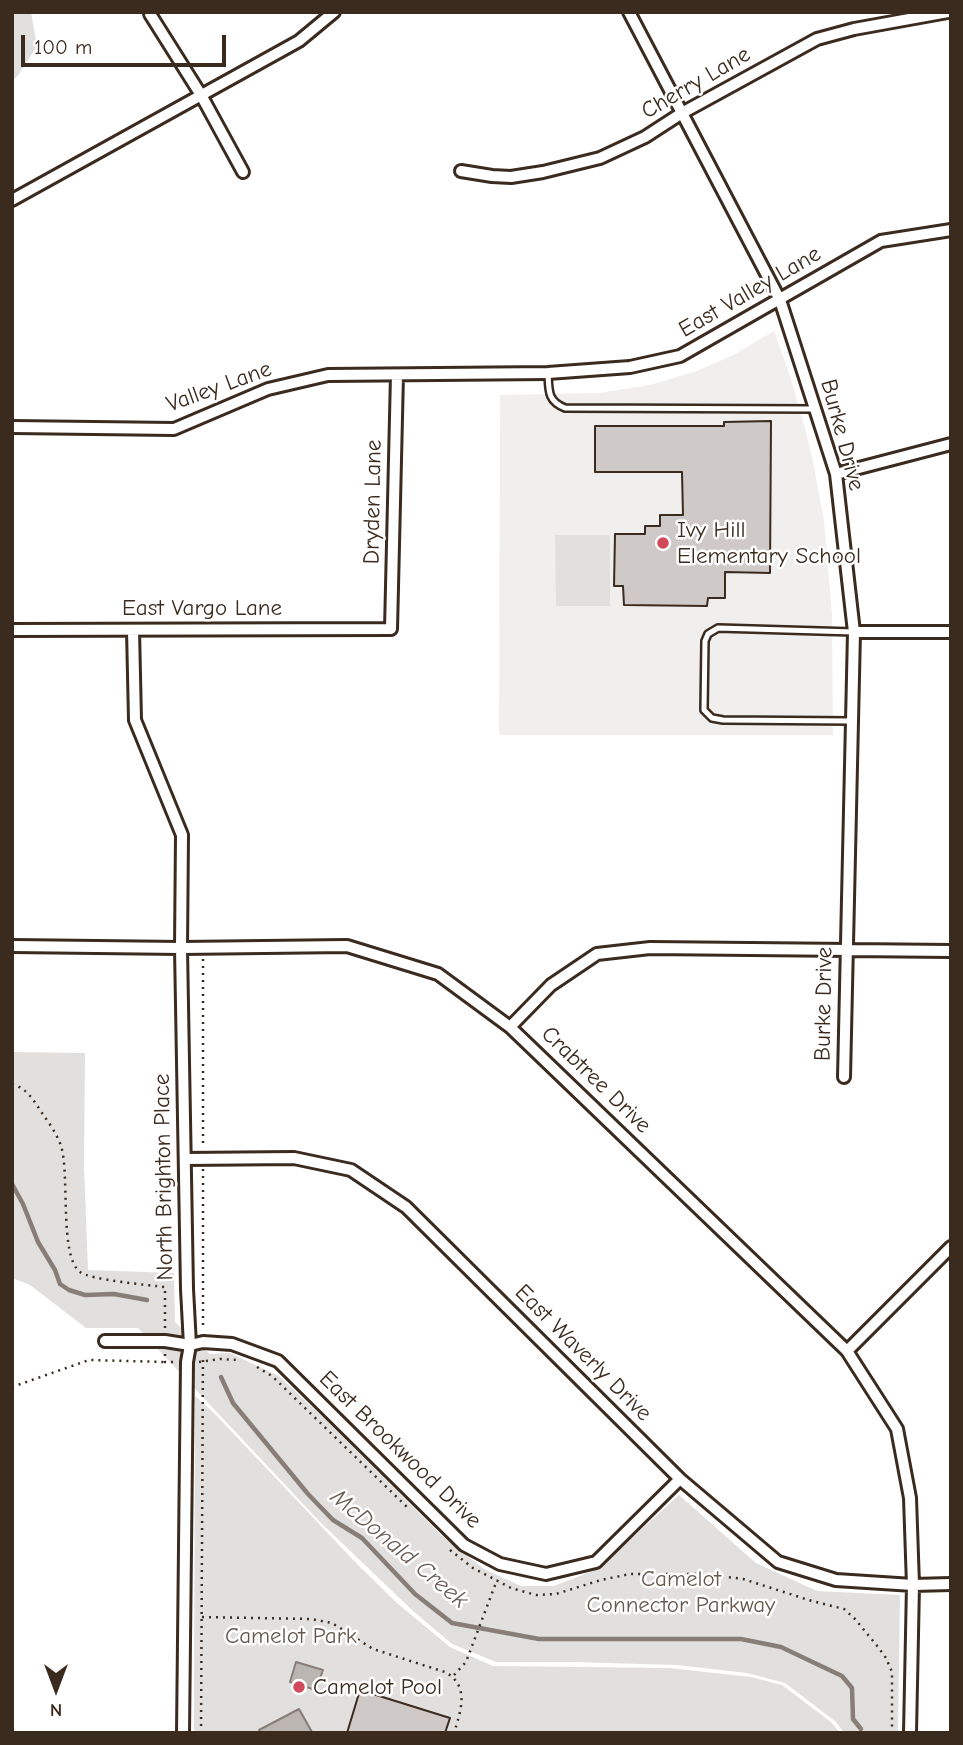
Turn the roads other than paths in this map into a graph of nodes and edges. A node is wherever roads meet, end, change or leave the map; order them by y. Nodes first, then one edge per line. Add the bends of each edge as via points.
1 (334, 12) edge
2 (629, 12) edge
3 (948, 12) edge
4 (150, 14) dead end
5 (201, 95) junction
6 (682, 113) junction
7 (461, 171) dead end
8 (243, 172) dead end
9 (12, 200) edge
10 (951, 230) edge
11 (780, 300) junction
12 (548, 373) junction
13 (397, 375) junction
14 (815, 409) junction
15 (12, 427) edge
16 (951, 444) edge
17 (836, 474) junction
18 (12, 629) edge
19 (391, 629) joint
20 (133, 630) junction
21 (854, 632) junction
22 (951, 632) edge
23 (852, 721) junction
24 (12, 946) edge
25 (181, 948) junction
26 (846, 950) junction
27 (951, 951) edge
28 (510, 1027) junction
29 (844, 1077) dead end
30 (185, 1160) junction
31 (951, 1247) edge
32 (105, 1341) dead end
33 (190, 1345) junction
34 (847, 1351) junction
35 (680, 1479) junction
36 (951, 1584) edge
37 (913, 1585) junction
38 (183, 1733) edge
39 (910, 1733) edge

1 - 5 street via 299,41
2 - 6 street, Burke Drive
3 - 6 street, Cherry Lane via 817,39
4 - 5 street
5 - 8 street
5 - 9 street
6 - 7 street, Cherry Lane via 645,137 570,167 511,177
6 - 11 street, Burke Drive
10 - 11 street, East Valley Lane via 881,241
11 - 12 street, East Valley Lane via 680,356 630,368
11 - 14 street, Burke Drive
12 - 13 street, East Valley Lane
12 - 14 lane via 549,393 556,405 565,408
13 - 15 street, Valley Lane via 328,375 268,389 174,429
13 - 19 street, Dryden Lane
14 - 17 street, Burke Drive
16 - 17 street
17 - 21 street, Burke Drive
18 - 20 street, East Vargo Lane
19 - 20 street, East Vargo Lane
20 - 25 street, North Brighton Place via 135,720 182,835
21 - 22 street
21 - 23 street, Burke Drive
21 - 23 lane via 718,628 705,641 704,710 712,718
23 - 26 street, Burke Drive
24 - 25 street, Crabtree Drive
25 - 28 street, Crabtree Drive via 347,946 438,974
25 - 30 street, North Brighton Place
26 - 27 street
26 - 28 street via 650,948 597,954 551,985
26 - 29 street, Burke Drive
28 - 34 street, Crabtree Drive
30 - 33 street, North Brighton Place
30 - 35 street, East Waverly Drive via 294,1158 351,1170 406,1207
31 - 34 street
32 - 33 street, East Brookwood Drive
33 - 35 street, East Brookwood Drive via 232,1345 278,1361 464,1545 500,1564 546,1574 596,1562
33 - 38 street, North Brighton Place
34 - 37 street, Crabtree Drive via 897,1429 910,1498
35 - 37 street, East Waverly Drive via 779,1562 836,1580
36 - 37 street, East Waverly Drive
37 - 39 street, Crabtree Drive

